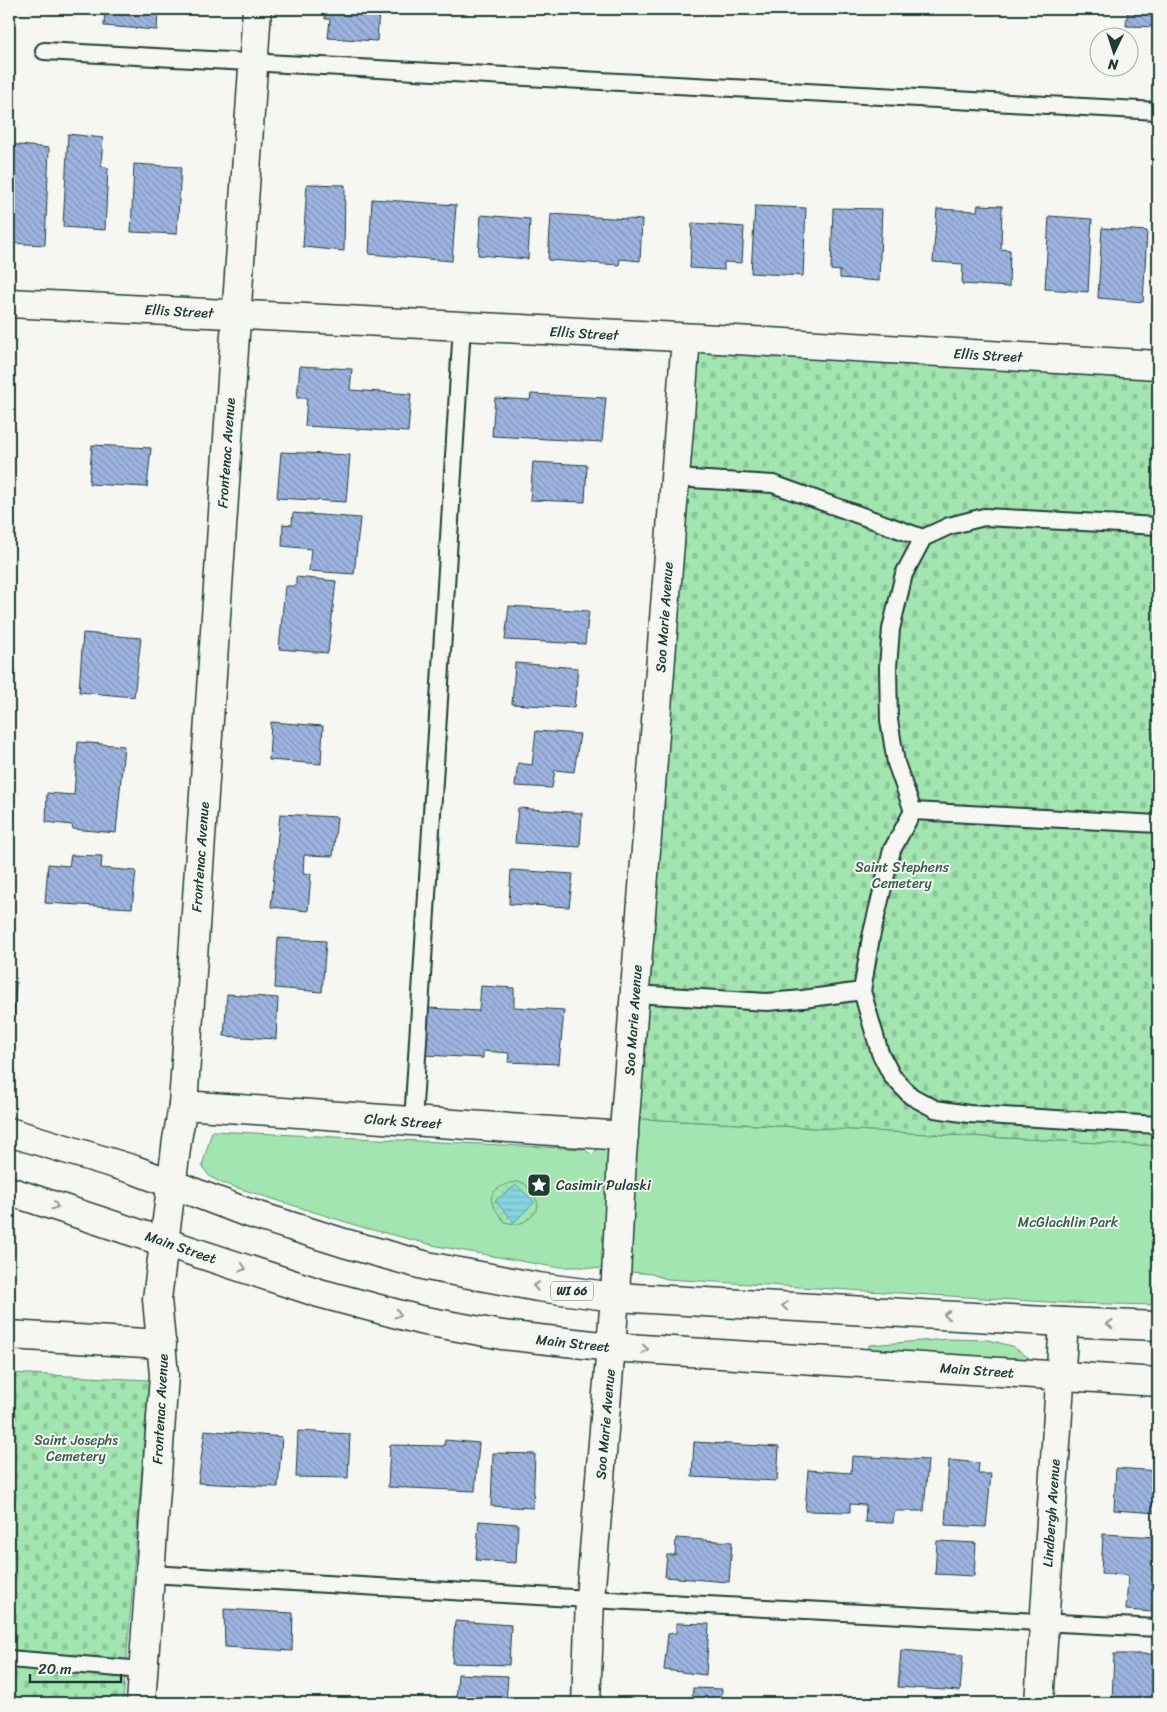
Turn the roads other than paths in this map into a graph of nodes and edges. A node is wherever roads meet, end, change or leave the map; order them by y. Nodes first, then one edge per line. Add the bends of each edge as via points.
1 (257, 9) edge
2 (44, 51) dead end
3 (254, 61) junction
4 (1158, 111) edge
5 (9, 303) edge
6 (236, 314) junction
7 (462, 326) junction
8 (686, 338) junction
9 (1158, 365) edge
10 (675, 478) junction
11 (1158, 526) edge
12 (923, 538) junction
13 (913, 810) junction
14 (1158, 824) edge
15 (862, 991) junction
16 (635, 994) junction
17 (183, 1106) junction
18 (413, 1122) junction
19 (1158, 1125) edge
20 (9, 1132) edge
21 (624, 1136) junction
22 (171, 1184) junction
23 (9, 1191) edge
24 (164, 1241) junction
25 (615, 1297) junction
26 (1064, 1322) junction
27 (1158, 1326) edge
28 (9, 1335) edge
29 (162, 1344) junction
30 (611, 1347) junction
31 (1060, 1376) junction
32 (1158, 1382) edge
33 (150, 1574) junction
34 (590, 1599) junction
35 (1044, 1622) junction
36 (1158, 1628) edge
37 (9, 1659) edge
38 (143, 1670) junction
39 (141, 1703) edge
40 (586, 1703) edge
41 (1040, 1703) edge

1 - 3 street, Frontenac Avenue
2 - 3 lane
3 - 4 lane
3 - 6 street, Frontenac Avenue
5 - 6 street, Ellis Street
6 - 7 street, Ellis Street
6 - 17 street, Frontenac Avenue
7 - 8 street, Ellis Street
7 - 18 lane
8 - 9 street, Ellis Street
8 - 10 street, Soo Marie Avenue
10 - 12 lane via 773,484
10 - 16 street, Soo Marie Avenue
11 - 12 lane via 984,517 949,526
12 - 13 lane via 904,574 891,629 888,667 889,720 896,763
13 - 14 lane
13 - 15 lane via 892,850
15 - 16 lane via 767,1002
15 - 19 lane via 880,1053 892,1076 911,1096 935,1109 969,1114
16 - 21 street, Soo Marie Avenue
17 - 18 street, Clark Street
17 - 22 street, Frontenac Avenue
18 - 21 street, Clark Street
20 - 22 street, WI 66
21 - 25 street, Soo Marie Avenue
22 - 24 street, Frontenac Avenue
25 -> 22 street, WI 66 via 538,1287 427,1266 284,1225
23 -> 24 street, Main Street
24 - 29 street, Frontenac Avenue via 157,1299
24 -> 30 street, Main Street via 319,1293 420,1320 502,1335
26 -> 25 street, WI 66
25 - 30 street, Soo Marie Avenue
27 -> 26 street, WI 66
26 - 31 street, Lindbergh Avenue
28 - 29 street
29 - 33 street, Frontenac Avenue via 164,1375
30 -> 31 street, Main Street
30 - 34 street, Soo Marie Avenue
31 - 32 street, Main Street
31 - 35 street, Lindbergh Avenue
33 - 34 lane
33 - 38 street, Frontenac Avenue
34 - 35 lane
34 - 40 street, Soo Marie Avenue
35 - 36 lane
35 - 41 street, Lindbergh Avenue
37 - 38 lane
38 - 39 street, Frontenac Avenue

